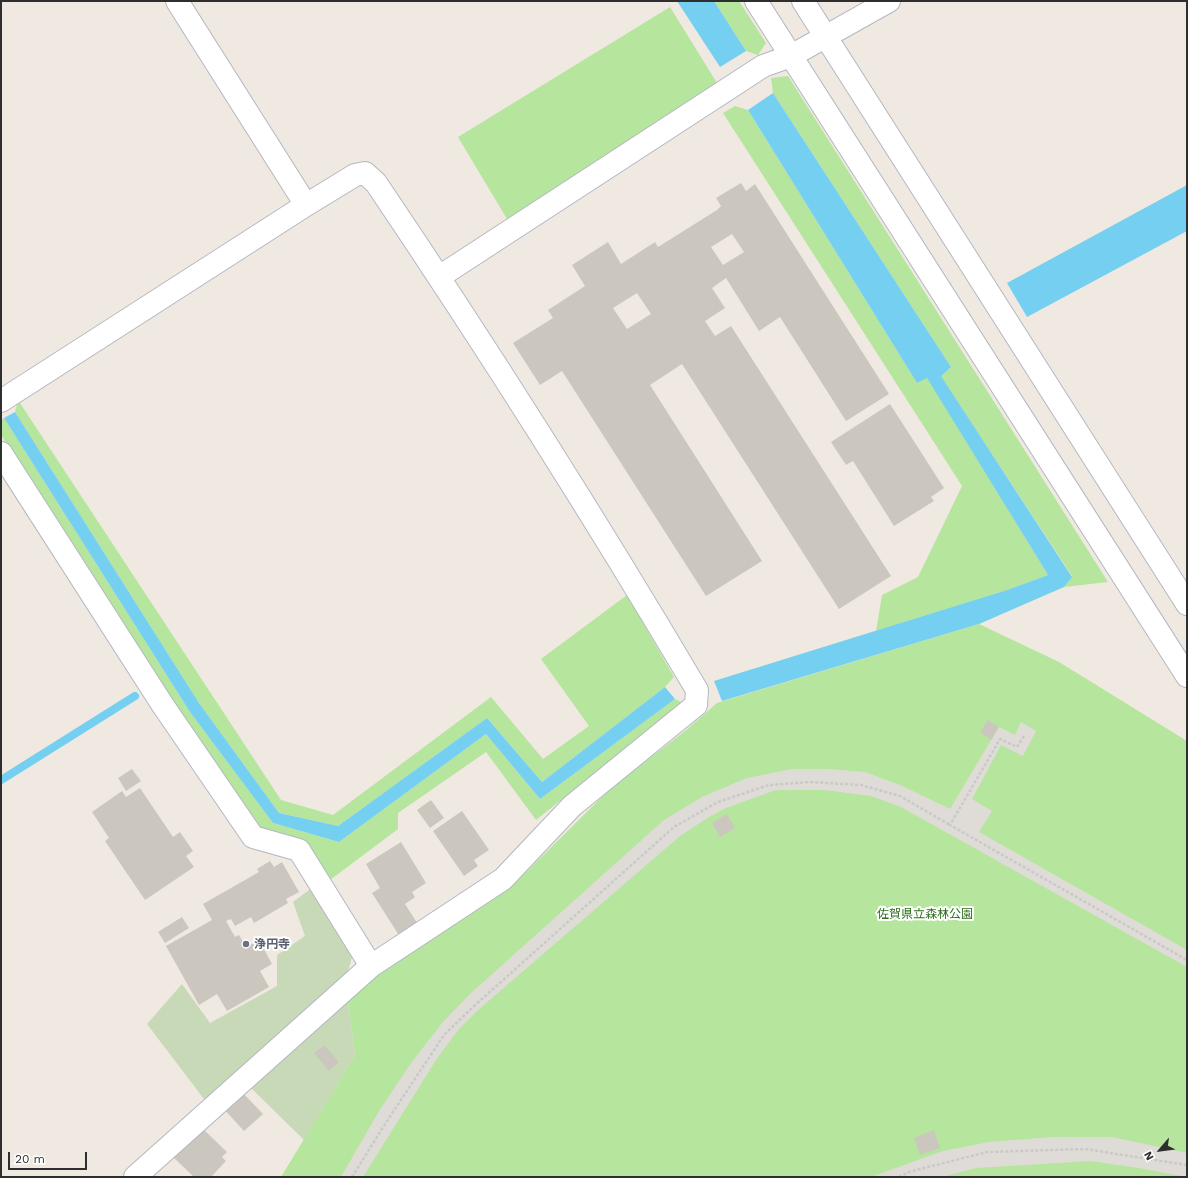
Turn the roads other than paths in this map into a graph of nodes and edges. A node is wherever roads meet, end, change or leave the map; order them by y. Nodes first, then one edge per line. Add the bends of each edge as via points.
1 (177, 1) edge
2 (756, 1) edge
3 (803, 1) edge
4 (889, 1) edge
5 (826, 36) junction
6 (791, 56) junction
7 (306, 205) junction
8 (439, 277) junction
9 (1, 401) edge
10 (1, 453) edge
11 (1187, 604) edge
12 (1187, 676) edge
13 (371, 966) junction
14 (135, 1177) edge

1 - 7 street
2 - 6 street
3 - 5 street
4 - 5 street
5 - 6 street
5 - 11 street
6 - 8 street via 763,66
6 - 12 street
7 - 8 street via 355,175 365,173 376,183
7 - 9 street
8 - 13 street via 698,690 696,705 572,806 503,879
10 - 13 street via 162,704 253,837 299,850
13 - 14 street

